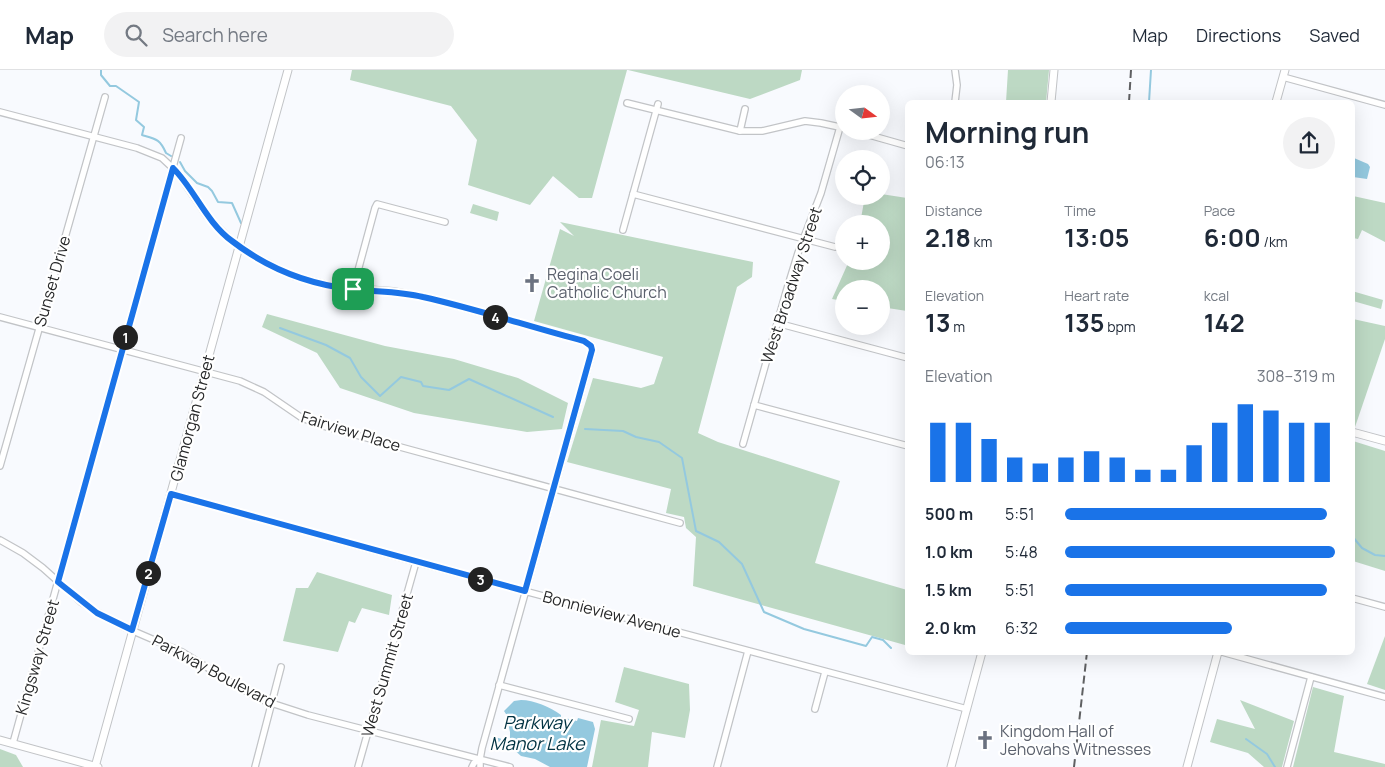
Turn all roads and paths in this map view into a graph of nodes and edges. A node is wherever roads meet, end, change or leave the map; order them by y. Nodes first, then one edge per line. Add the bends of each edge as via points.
1 (288, 70) edge
2 (955, 70) edge
3 (1054, 70) edge
4 (1284, 73) edge
5 (105, 97) dead end
6 (955, 100) edge
7 (1051, 100) edge
8 (1277, 100) edge
9 (627, 103) dead end
10 (1385, 105) edge
11 (657, 107) junction
12 (744, 109) dead end
13 (0, 112) edge
14 (835, 126) edge
15 (740, 131) junction
16 (94, 135) junction
17 (181, 138) dead end
18 (838, 140) edge
19 (887, 140) edge
20 (905, 145) edge
21 (173, 168) junction
22 (633, 194) junction
23 (444, 222) dead end
24 (623, 230) dead end
25 (804, 239) junction
26 (240, 247) junction
27 (835, 247) dead end
28 (353, 289) junction
29 (0, 317) edge
30 (777, 323) junction
31 (38, 327) junction
32 (122, 350) junction
33 (905, 357) edge
34 (204, 372) junction
35 (754, 405) junction
36 (1355, 433) edge
37 (1385, 441) edge
38 (744, 444) dead end
39 (905, 445) edge
40 (0, 466) edge
41 (553, 489) junction
42 (171, 494) junction
43 (680, 523) dead end
44 (0, 540) edge
45 (416, 562) junction
46 (58, 582) junction
47 (525, 591) junction
48 (1355, 599) edge
49 (1385, 607) edge
50 (132, 630) junction
51 (748, 651) junction
52 (981, 655) edge
53 (1217, 655) edge
54 (1233, 655) edge
55 (281, 667) dead end
56 (825, 672) junction
57 (1310, 677) junction
58 (500, 684) junction
59 (1385, 697) edge
60 (273, 704) junction
61 (815, 708) dead end
62 (967, 710) junction
63 (629, 719) dead end
64 (369, 731) junction
65 (0, 740) edge
66 (12, 743) junction
67 (480, 759) junction
68 (97, 767) edge
69 (255, 767) edge
70 (358, 767) edge
71 (472, 767) edge
72 (480, 767) edge
73 (510, 767) edge
74 (717, 767) edge
75 (951, 767) edge
76 (1186, 767) edge
77 (1287, 767) edge

1 - 26 street, Glamorgan Street
2 - 6 street
3 - 7 street
4 - 8 street
4 - 10 street
5 - 16 street, Sunset Drive
9 - 11 street
11 - 15 street
11 - 22 street
12 - 15 street
13 - 16 street
14 - 15 street via 806,121 762,131
16 - 21 street via 148,152
16 - 31 street, Sunset Drive
17 - 21 street, Kingsway Street
18 - 25 street, West Broadway Street
19 - 20 street
21 - 26 street via 215,226
21 - 32 street, Kingsway Street
22 - 24 street
22 - 25 street
23 - 28 street via 377,204
25 - 27 street
25 - 30 street, West Broadway Street
26 - 28 street via 293,276
26 - 34 street, Glamorgan Street
28 - 41 street via 424,297 584,341 591,346
29 - 31 street, Fairview Place
30 - 33 street
30 - 35 street, West Broadway Street
31 - 32 street, Fairview Place
31 - 40 street, Sunset Drive
32 - 34 street, Fairview Place
32 - 46 street, Kingsway Street
34 - 41 street, Fairview Place via 250,385 302,418 324,426
34 - 42 street, Glamorgan Street
35 - 38 street, West Broadway Street
35 - 39 street
36 - 37 street
41 - 43 street, Fairview Place
41 - 47 street
42 - 45 street, Bonnieview Avenue
42 - 50 street, Glamorgan Street
44 - 46 street, Parkway Boulevard via 23,553
45 - 47 street, Bonnieview Avenue
45 - 64 street, West Summit Street
46 - 50 street, Parkway Boulevard via 97,613
46 - 66 street, Kingsway Street
47 - 51 street, Bonnieview Avenue
47 - 58 street
48 - 49 street
50 - 60 street, Parkway Boulevard via 182,652
50 - 68 street, Glamorgan Street
51 - 56 street, Bonnieview Avenue
51 - 74 street
52 - 62 street
53 - 76 street
54 - 57 street
55 - 60 street
56 - 61 street
56 - 62 street, Bonnieview Avenue
57 - 59 street
57 - 77 street
58 - 63 street
58 - 67 street
60 - 64 street, Parkway Boulevard
60 - 69 street
62 - 75 street
64 - 67 street, Parkway Boulevard
64 - 70 street, West Summit Street
65 - 66 street
66 - 68 street
67 - 71 street
67 - 72 street
67 - 73 street, Parkway Boulevard

